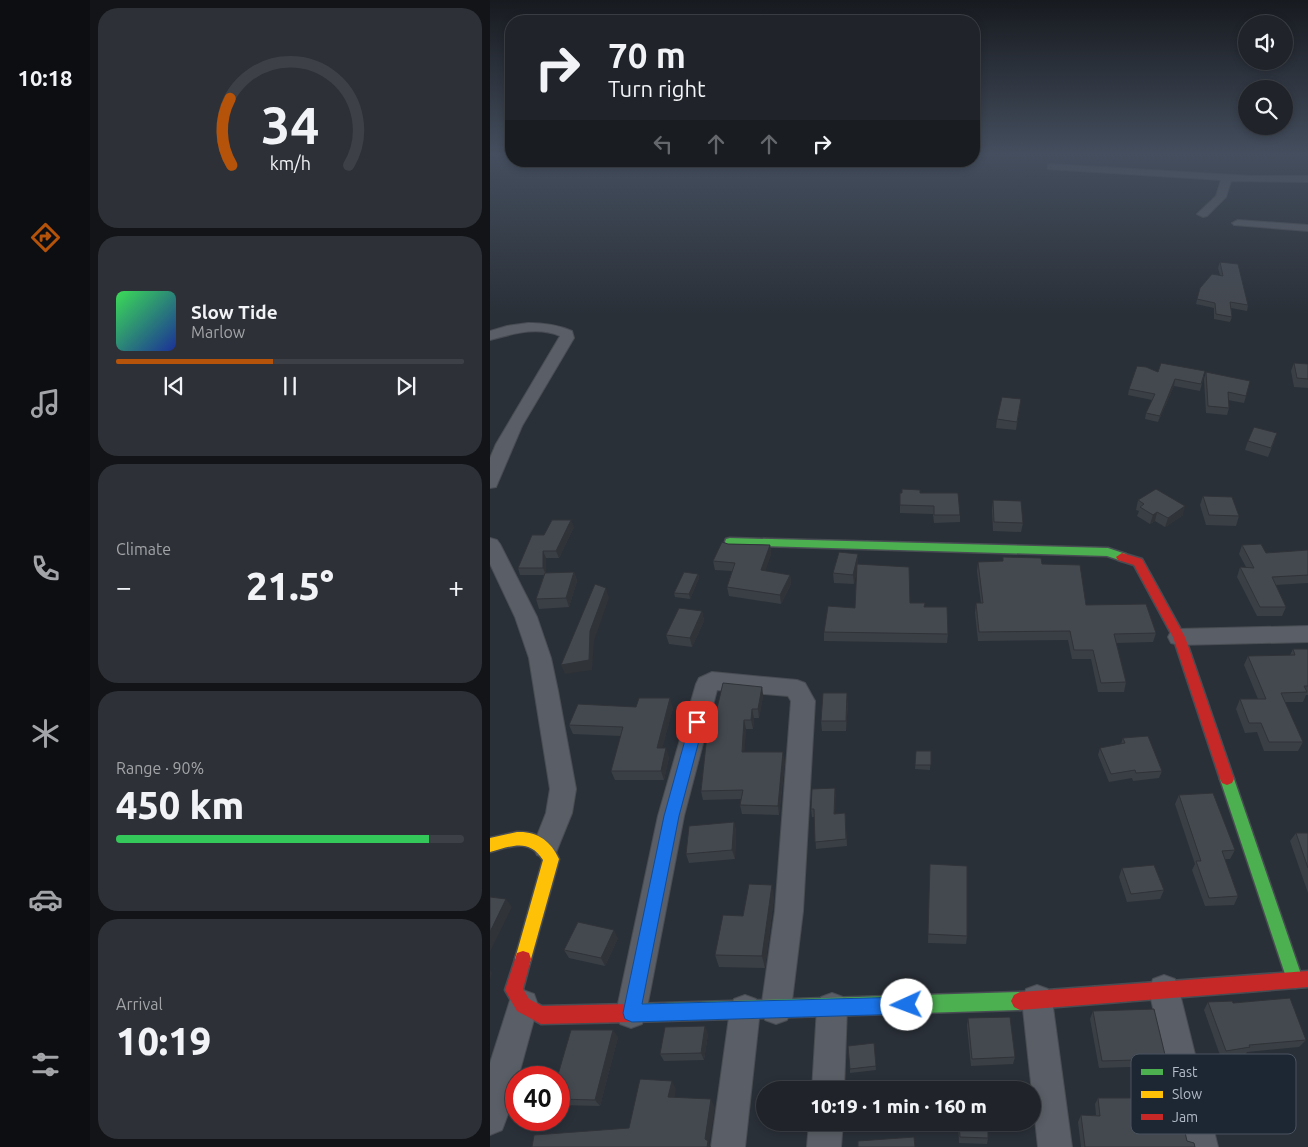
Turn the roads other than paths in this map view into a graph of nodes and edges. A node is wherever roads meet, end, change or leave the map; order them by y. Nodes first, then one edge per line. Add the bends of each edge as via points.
1 (1210, 208) edge
2 (1203, 214) dead end
3 (1238, 223) dead end
4 (1308, 228) edge
5 (490, 336) edge
6 (490, 483) edge
7 (730, 542) edge
8 (490, 544) edge
9 (1308, 634) edge
10 (1179, 637) junction
11 (490, 845) edge
12 (546, 846) junction
13 (1308, 979) edge
14 (1294, 980) junction
15 (1164, 990) junction
16 (1037, 1000) junction
17 (523, 1005) junction
18 (832, 1008) junction
19 (760, 1010) junction
20 (632, 1013) junction
21 (1179, 1054) edge
22 (828, 1081) edge
23 (490, 1118) edge
24 (825, 1131) edge
25 (1198, 1134) edge
26 (728, 1147) edge
27 (824, 1147) edge
28 (1055, 1147) edge
29 (1201, 1147) edge

1 - 2 street
3 - 4 street
5 - 6 street via 510,329 545,329 567,334 509,436
7 - 10 street via 1108,552 1138,562
8 - 12 street via 526,617 547,691 563,789 559,813
9 - 10 street
10 - 14 street
11 - 12 street via 517,838 535,839
12 - 17 street via 551,859 514,990
13 - 14 street
14 - 15 street
15 - 16 street
15 - 21 street
16 - 18 street
16 - 28 street
17 - 20 street via 541,1014
17 - 23 street
18 - 19 street
18 - 22 street
19 - 20 street
19 - 20 street via 789,911 803,701 797,689 788,686 712,681 707,684 671,816
19 - 26 street
24 - 27 street
25 - 29 street

